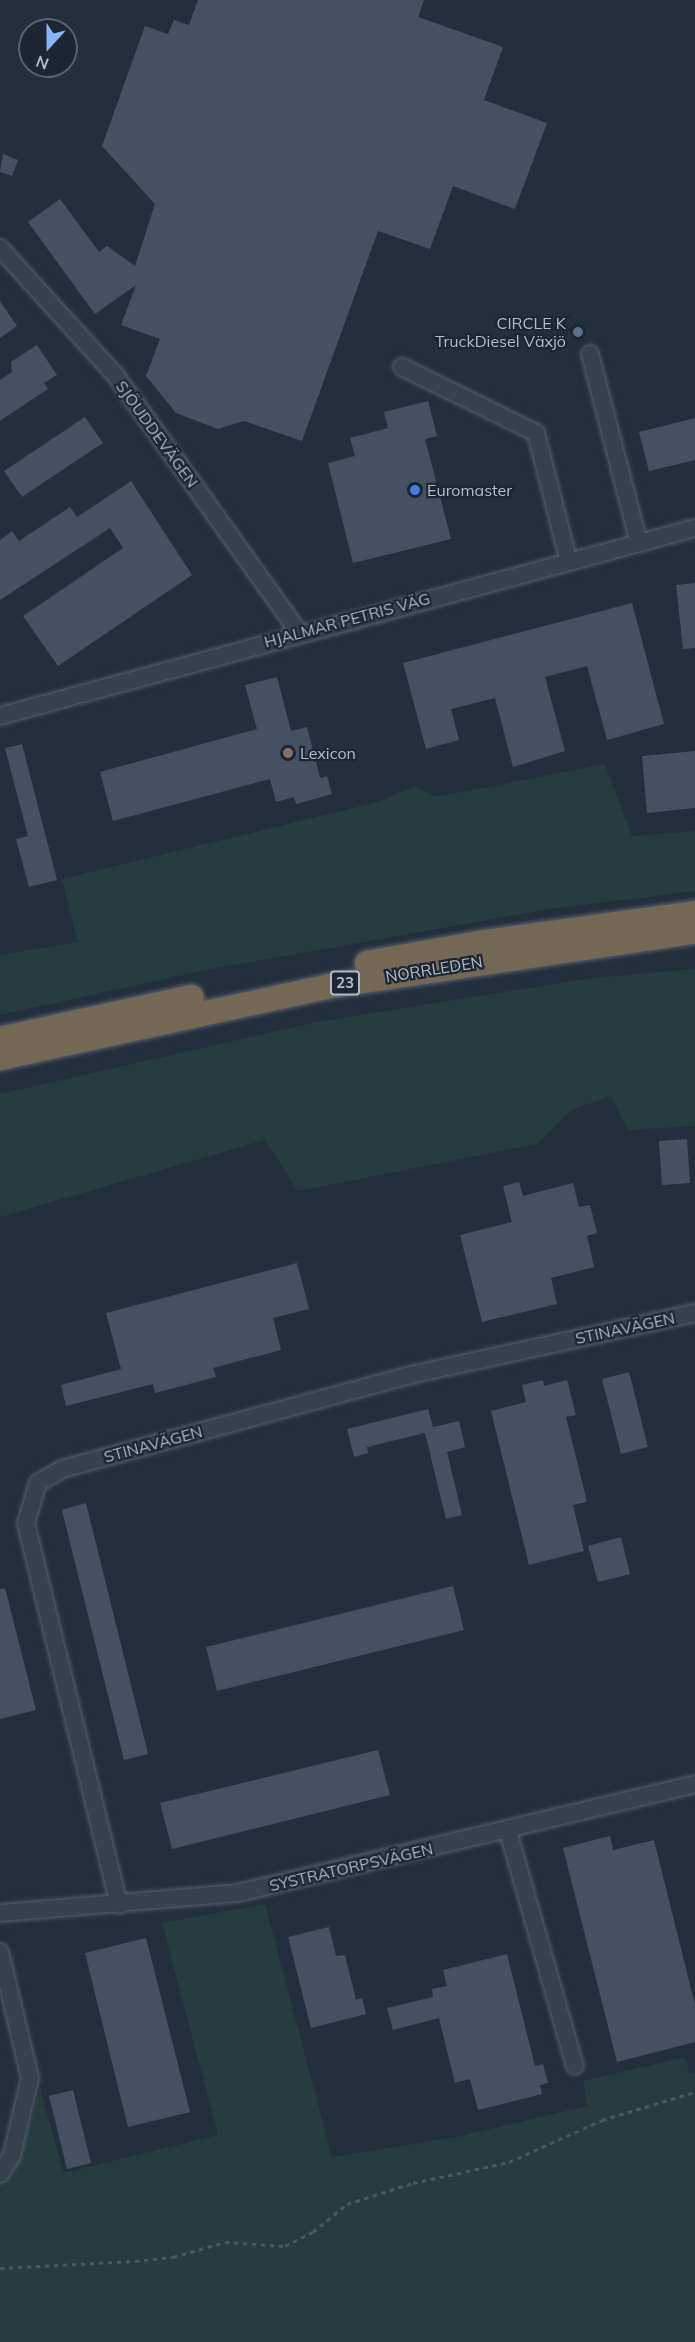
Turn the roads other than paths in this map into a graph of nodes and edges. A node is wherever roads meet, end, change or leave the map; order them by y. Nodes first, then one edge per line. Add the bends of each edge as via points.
1 (0, 249) edge
2 (590, 354) dead end
3 (402, 367) dead end
4 (695, 528) edge
5 (639, 543) junction
6 (569, 562) junction
7 (299, 633) junction
8 (0, 716) edge
9 (695, 914) edge
10 (695, 931) edge
11 (0, 1039) edge
12 (0, 1058) edge
13 (695, 1313) edge
14 (695, 1784) edge
15 (508, 1831) junction
16 (119, 1905) junction
17 (0, 1913) edge
18 (0, 1952) edge
19 (575, 2066) dead end
20 (0, 2174) edge

1 - 7 street, SJÖUDDEVÄGEN via 116,376
2 - 5 street
3 - 6 street via 536,433
4 - 5 street, HJALMAR PETRIS VÄG
5 - 6 street, HJALMAR PETRIS VÄG
6 - 7 street, HJALMAR PETRIS VÄG
7 - 8 street, HJALMAR PETRIS VÄG
9 - 11 highway, NORRLEDEN / 23 via 391,959 172,1000
10 - 12 highway, NORRLEDEN / 23 via 329,986
13 - 16 street, STINAVÄGEN via 410,1375 62,1469 38,1483 26,1523
14 - 15 street, SYSTRATORPSVÄGEN
15 - 16 street, SYSTRATORPSVÄGEN via 238,1893
15 - 19 street
16 - 17 street, SYSTRATORPSVÄGEN
18 - 20 street via 30,2078 12,2155

